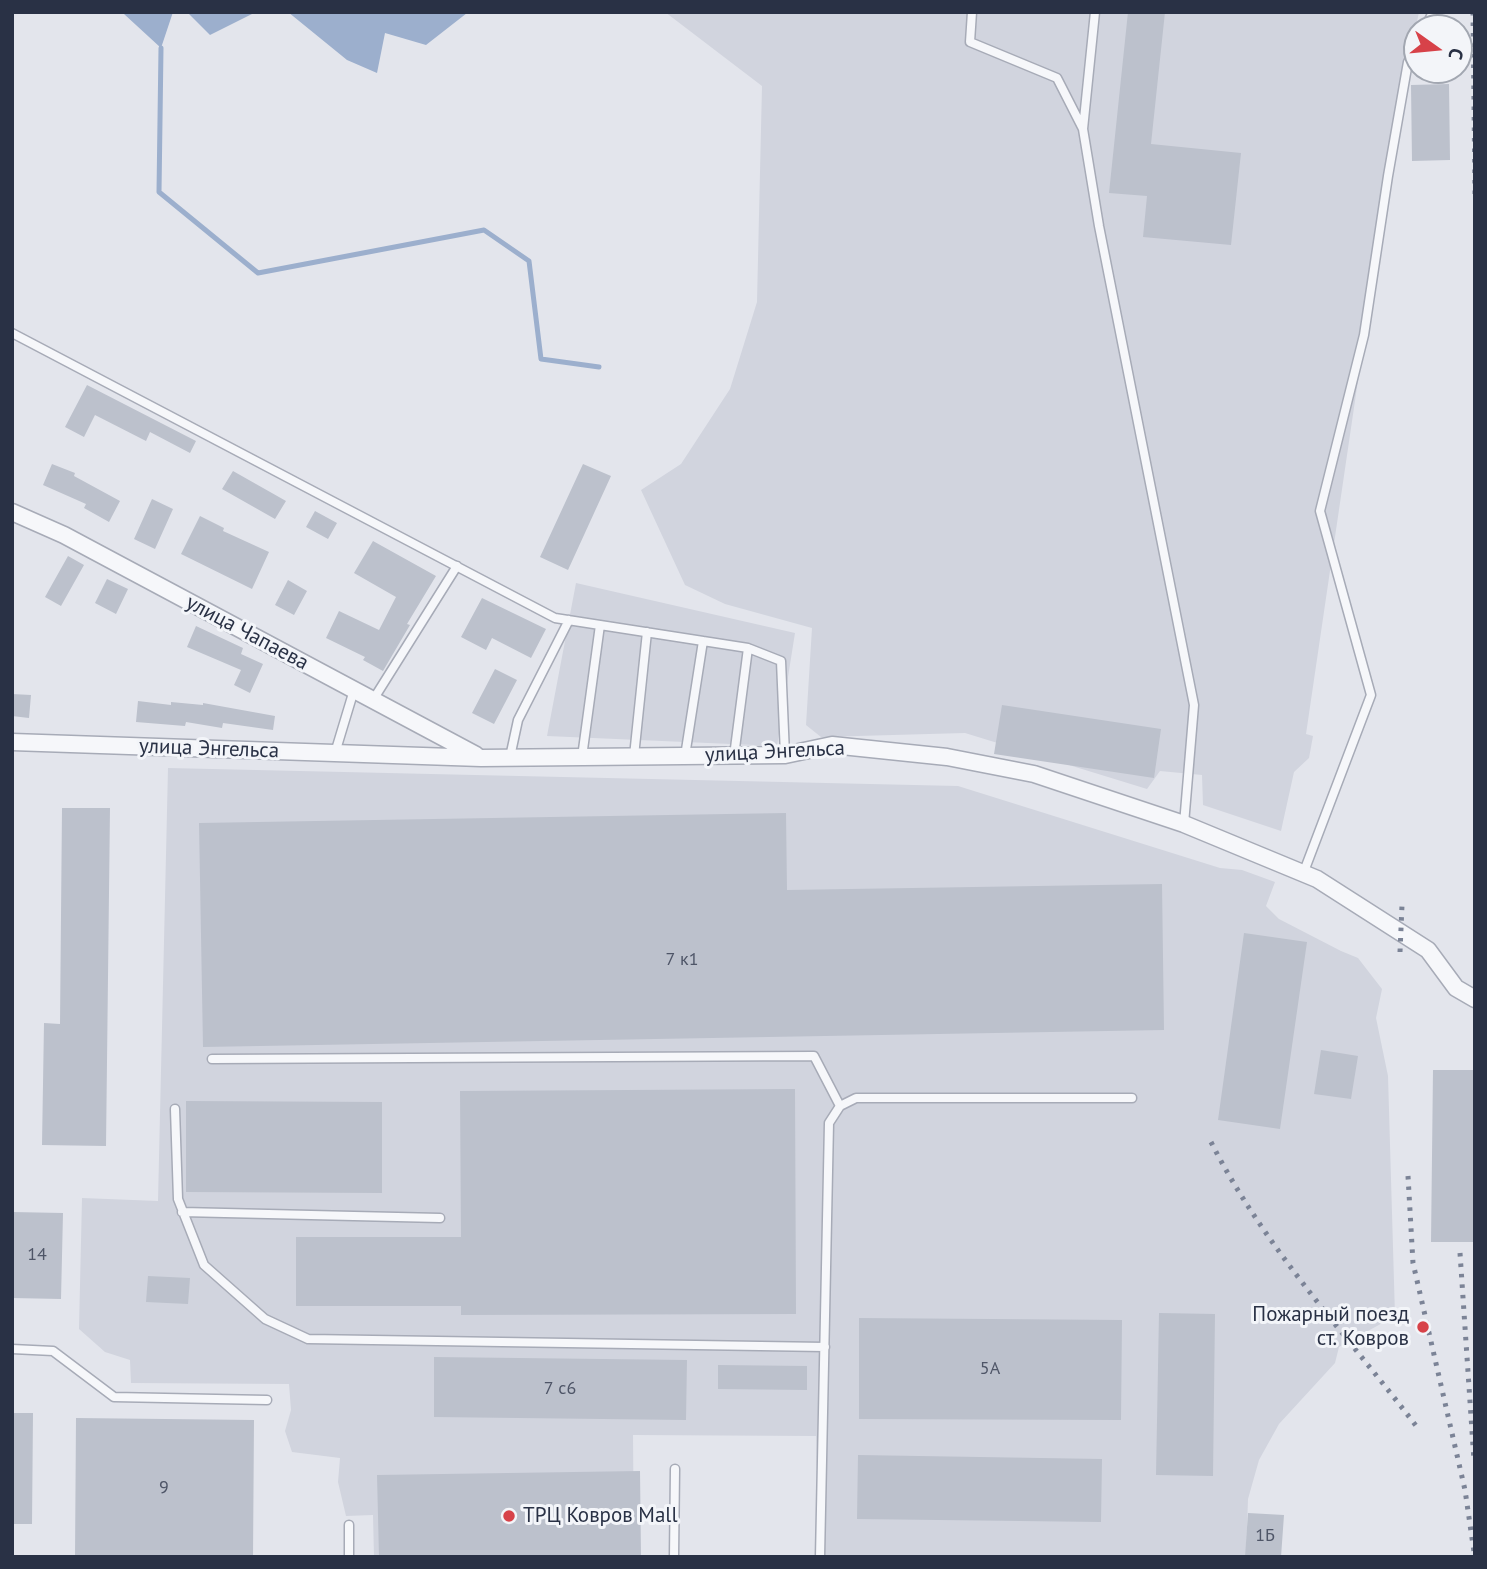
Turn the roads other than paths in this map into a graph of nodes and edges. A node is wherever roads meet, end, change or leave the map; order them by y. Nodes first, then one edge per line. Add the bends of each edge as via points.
1 (972, 12) edge
2 (1095, 12) edge
3 (1404, 84) edge
4 (1083, 130) junction
5 (12, 333) edge
6 (12, 512) edge
7 (457, 566) junction
8 (569, 620) junction
9 (600, 625) junction
10 (647, 632) junction
11 (703, 641) junction
12 (748, 648) junction
13 (354, 690) junction
14 (373, 700) junction
15 (12, 742) edge
16 (335, 753) junction
17 (785, 755) junction
18 (685, 756) junction
19 (734, 756) junction
20 (510, 757) junction
21 (582, 757) junction
22 (634, 757) junction
23 (481, 758) junction
24 (1184, 824) junction
25 (1303, 874) junction
26 (1475, 999) edge
27 (212, 1059) dead end
28 (1132, 1098) dead end
29 (840, 1106) junction
30 (176, 1109) dead end
31 (182, 1212) junction
32 (440, 1218) dead end
33 (825, 1347) junction
34 (12, 1349) edge
35 (267, 1400) dead end
36 (675, 1469) dead end
37 (349, 1525) dead end
38 (349, 1557) edge
39 (674, 1557) edge
40 (820, 1557) edge

1 - 4 lane via 970,42 1057,78
2 - 4 lane
3 - 25 lane via 1364,335 1320,511 1371,695
4 - 24 lane via 1194,705
5 - 7 lane
6 - 13 street, улица Чапаева via 76,541
7 - 8 lane via 555,618
7 - 14 lane
8 - 9 lane
8 - 20 lane via 518,720
9 - 10 lane
9 - 21 lane
10 - 11 lane
10 - 22 lane
11 - 12 lane
11 - 18 lane
12 - 17 lane via 781,661
12 - 19 lane
13 - 14 street, улица Чапаева
13 - 16 lane
14 - 23 street, улица Чапаева
15 - 16 street, улица Энгельса
16 - 23 street, улица Энгельса
17 - 19 street, улица Энгельса
17 - 24 street, улица Энгельса via 832,745 947,757 1034,774
18 - 19 street, улица Энгельса
18 - 22 street, улица Энгельса
20 - 21 street, улица Энгельса
20 - 23 street, улица Энгельса
21 - 22 street, улица Энгельса
24 - 25 street, улица Энгельса
25 - 26 street, улица Энгельса via 1417,942 1456,988
27 - 29 lane via 814,1056
28 - 29 lane via 856,1098
29 - 33 lane via 829,1123
30 - 31 lane
31 - 32 lane
31 - 33 lane via 204,1265 265,1319 308,1339
33 - 40 lane
34 - 35 lane via 53,1350 114,1397
36 - 39 lane
37 - 38 lane

